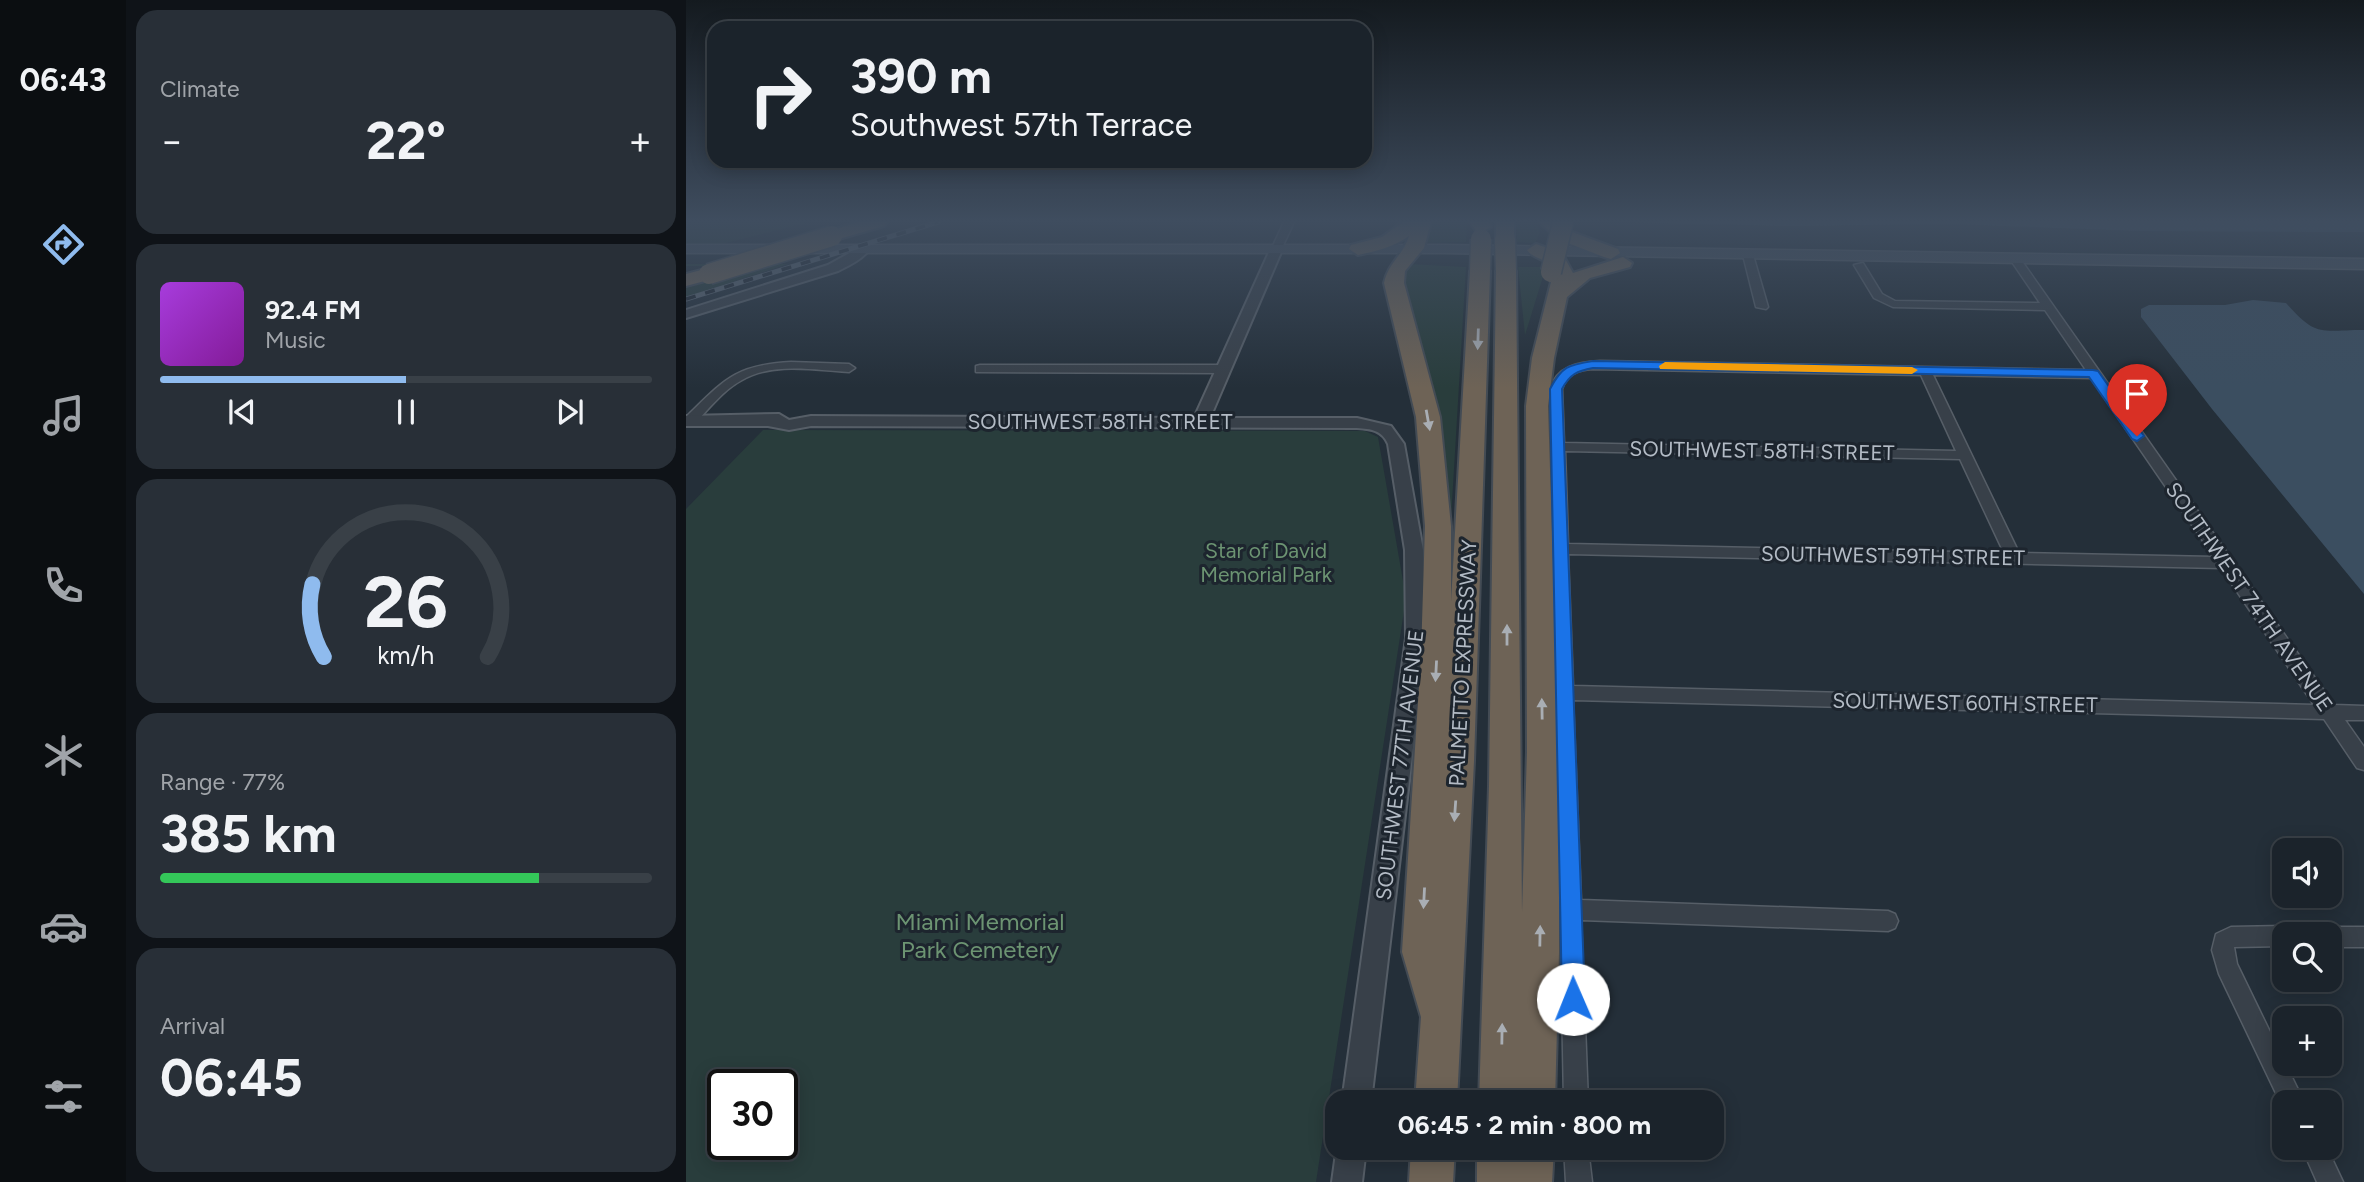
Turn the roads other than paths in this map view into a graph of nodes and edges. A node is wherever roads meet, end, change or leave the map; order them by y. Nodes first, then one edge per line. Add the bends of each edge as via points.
1 (806, 277) edge
2 (1264, 277) edge
3 (1407, 277) edge
4 (1500, 277) edge
5 (1501, 277) edge
6 (1553, 277) edge
7 (1562, 277) edge
8 (1579, 277) edge
9 (1754, 277) edge
10 (1866, 277) edge
11 (2028, 277) edge
12 (1559, 293) junction
13 (1762, 307) dead end
14 (2048, 307) junction
15 (686, 314) edge
16 (849, 368) dead end
17 (980, 369) dead end
18 (1223, 369) junction
19 (1925, 371) junction
20 (2093, 373) junction
21 (688, 421) edge
22 (1200, 422) junction
23 (1388, 430) joint
24 (1508, 444) junction
25 (1558, 447) junction
26 (1965, 455) junction
27 (1562, 549) junction
28 (2014, 559) junction
29 (2224, 562) junction
30 (1566, 693) junction
31 (2328, 712) junction
32 (2364, 713) edge
33 (2364, 762) edge
34 (1571, 910) junction
35 (1888, 921) dead end
36 (2272, 936) edge
37 (2342, 937) edge
38 (2364, 937) edge
39 (1441, 1026) junction
40 (1359, 1090) edge
41 (1437, 1090) edge
42 (1500, 1090) edge
43 (1534, 1090) edge
44 (1576, 1090) edge
45 (2286, 1090) edge
46 (1350, 1160) edge
47 (1432, 1160) edge
48 (1500, 1160) edge
49 (1531, 1160) edge
50 (1577, 1160) edge
51 (2320, 1160) edge
52 (1347, 1182) edge
53 (1431, 1182) edge
54 (1499, 1182) edge
55 (1530, 1182) edge
56 (1579, 1182) edge
57 (2330, 1182) edge

1 - 15 street
2 - 18 street
3 -> 39 highway via 1437,504 1438,603 1421,952
4 -> 39 highway, PALMETTO EXPRESSWAY via 1458,761
5 - 24 highway, PALMETTO EXPRESSWAY
6 - 24 highway via 1531,343 1520,417
7 - 12 highway
8 - 12 highway
9 - 13 street
10 - 14 street via 1886,301 1908,305
11 - 14 street, SOUTHWEST 74TH AVENUE
43 -> 12 highway via 1543,765 1537,406
14 - 20 street, SOUTHWEST 74TH AVENUE
16 - 21 street via 748,371 728,383
17 - 18 street
18 - 22 street
19 - 20 street
19 - 25 street via 1600,365 1570,369 1556,386
19 - 26 street
20 - 29 street, SOUTHWEST 74TH AVENUE
21 - 22 street, SOUTHWEST 58TH STREET via 789,425 811,421
22 - 23 street, SOUTHWEST 58TH STREET via 1364,424
23 - 40 street, SOUTHWEST 77TH AVENUE via 1396,444 1414,550 1416,638
42 -> 24 highway, PALMETTO EXPRESSWAY
25 - 26 street, SOUTHWEST 58TH STREET
25 - 27 street
26 - 28 street
27 - 28 street, SOUTHWEST 59TH STREET
27 - 30 street
28 - 29 street, SOUTHWEST 59TH STREET
29 - 31 street, SOUTHWEST 74TH AVENUE
30 - 31 street, SOUTHWEST 60TH STREET
30 - 34 street
31 - 32 street, SOUTHWEST 60TH STREET
31 - 33 street, SOUTHWEST 74TH AVENUE
34 - 35 street
34 - 44 street
36 - 45 street via 2231,937 2223,950
37 - 38 street
39 - 41 highway, PALMETTO EXPRESSWAY
46 - 52 street
47 - 53 highway
48 - 54 highway
49 - 55 highway
50 - 56 street
51 - 57 street

